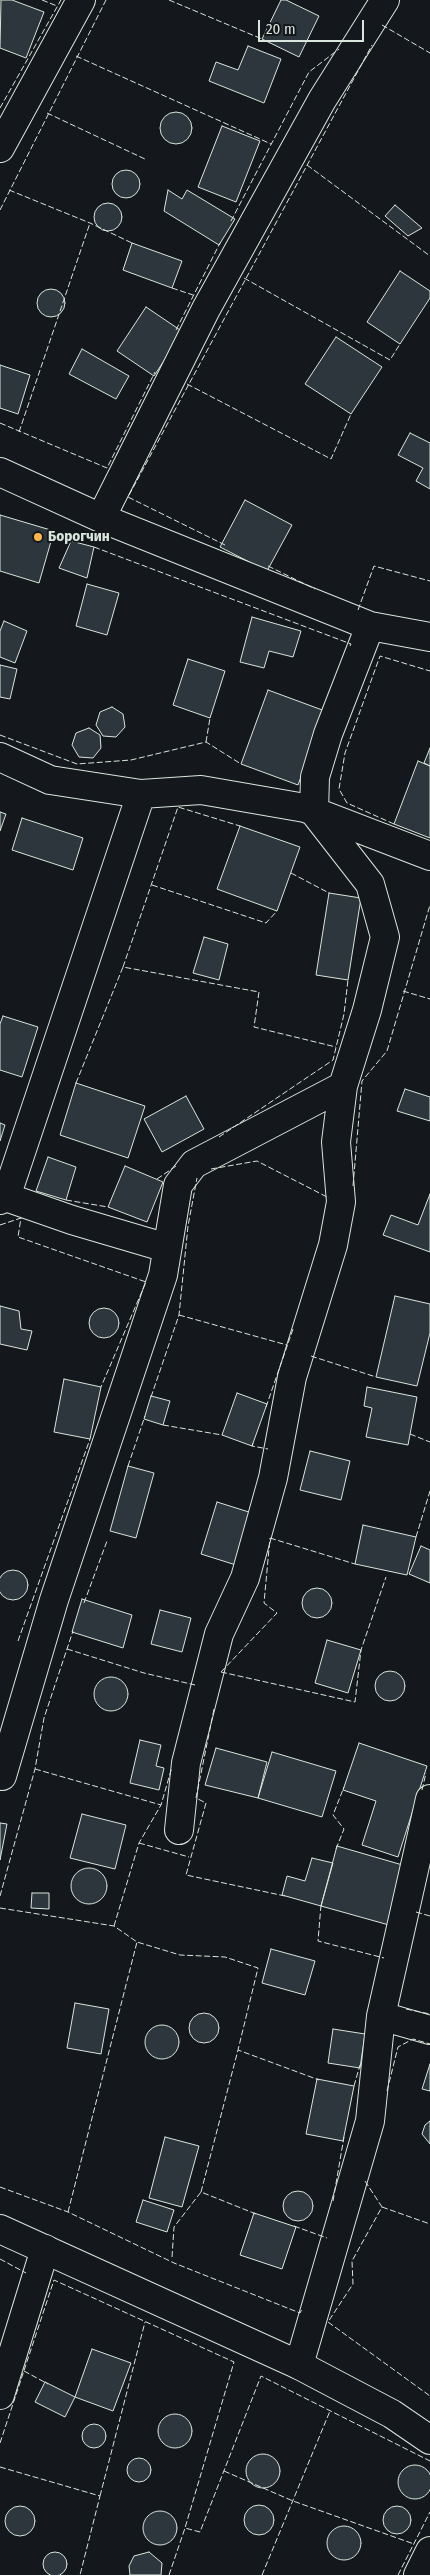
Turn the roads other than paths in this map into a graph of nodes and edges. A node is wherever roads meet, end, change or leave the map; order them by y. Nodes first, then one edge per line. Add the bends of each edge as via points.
1 (81, 0) edge
2 (385, 0) edge
3 (0, 148) edge
4 (0, 472) edge
5 (101, 518) junction
6 (370, 626) junction
7 (430, 637) edge
8 (0, 758) edge
9 (141, 794) junction
10 (314, 812) junction
11 (430, 856) edge
12 (343, 1086) junction
13 (3, 1198) edge
14 (168, 1248) junction
15 (2, 1776) dead end
16 (430, 1799) edge
17 (179, 1830) dead end
18 (382, 2016) junction
19 (430, 2030) edge
20 (0, 2229) edge
21 (45, 2249) junction
22 (298, 2365) junction
23 (0, 2395) edge
24 (430, 2440) edge
25 (430, 2551) edge
26 (418, 2575) edge

1 - 3 street
2 - 5 street via 322,100 206,309
4 - 5 street
5 - 6 street
6 - 7 street
6 - 10 street via 325,742 315,776
8 - 9 street via 50,780
9 - 10 street via 201,790
9 - 13 street
10 - 11 street
10 - 12 street via 370,884 385,936 367,1010
12 - 14 street via 194,1164 178,1185
12 - 17 street via 336,1142 341,1202 333,1245 292,1377 273,1478 246,1578 219,1634 186,1763
13 - 14 street
14 - 15 street via 163,1275 54,1600
16 - 18 street
18 - 19 street
18 - 22 street via 370,2121
20 - 21 street
21 - 22 street
21 - 23 street
22 - 24 street via 392,2414
25 - 26 street

